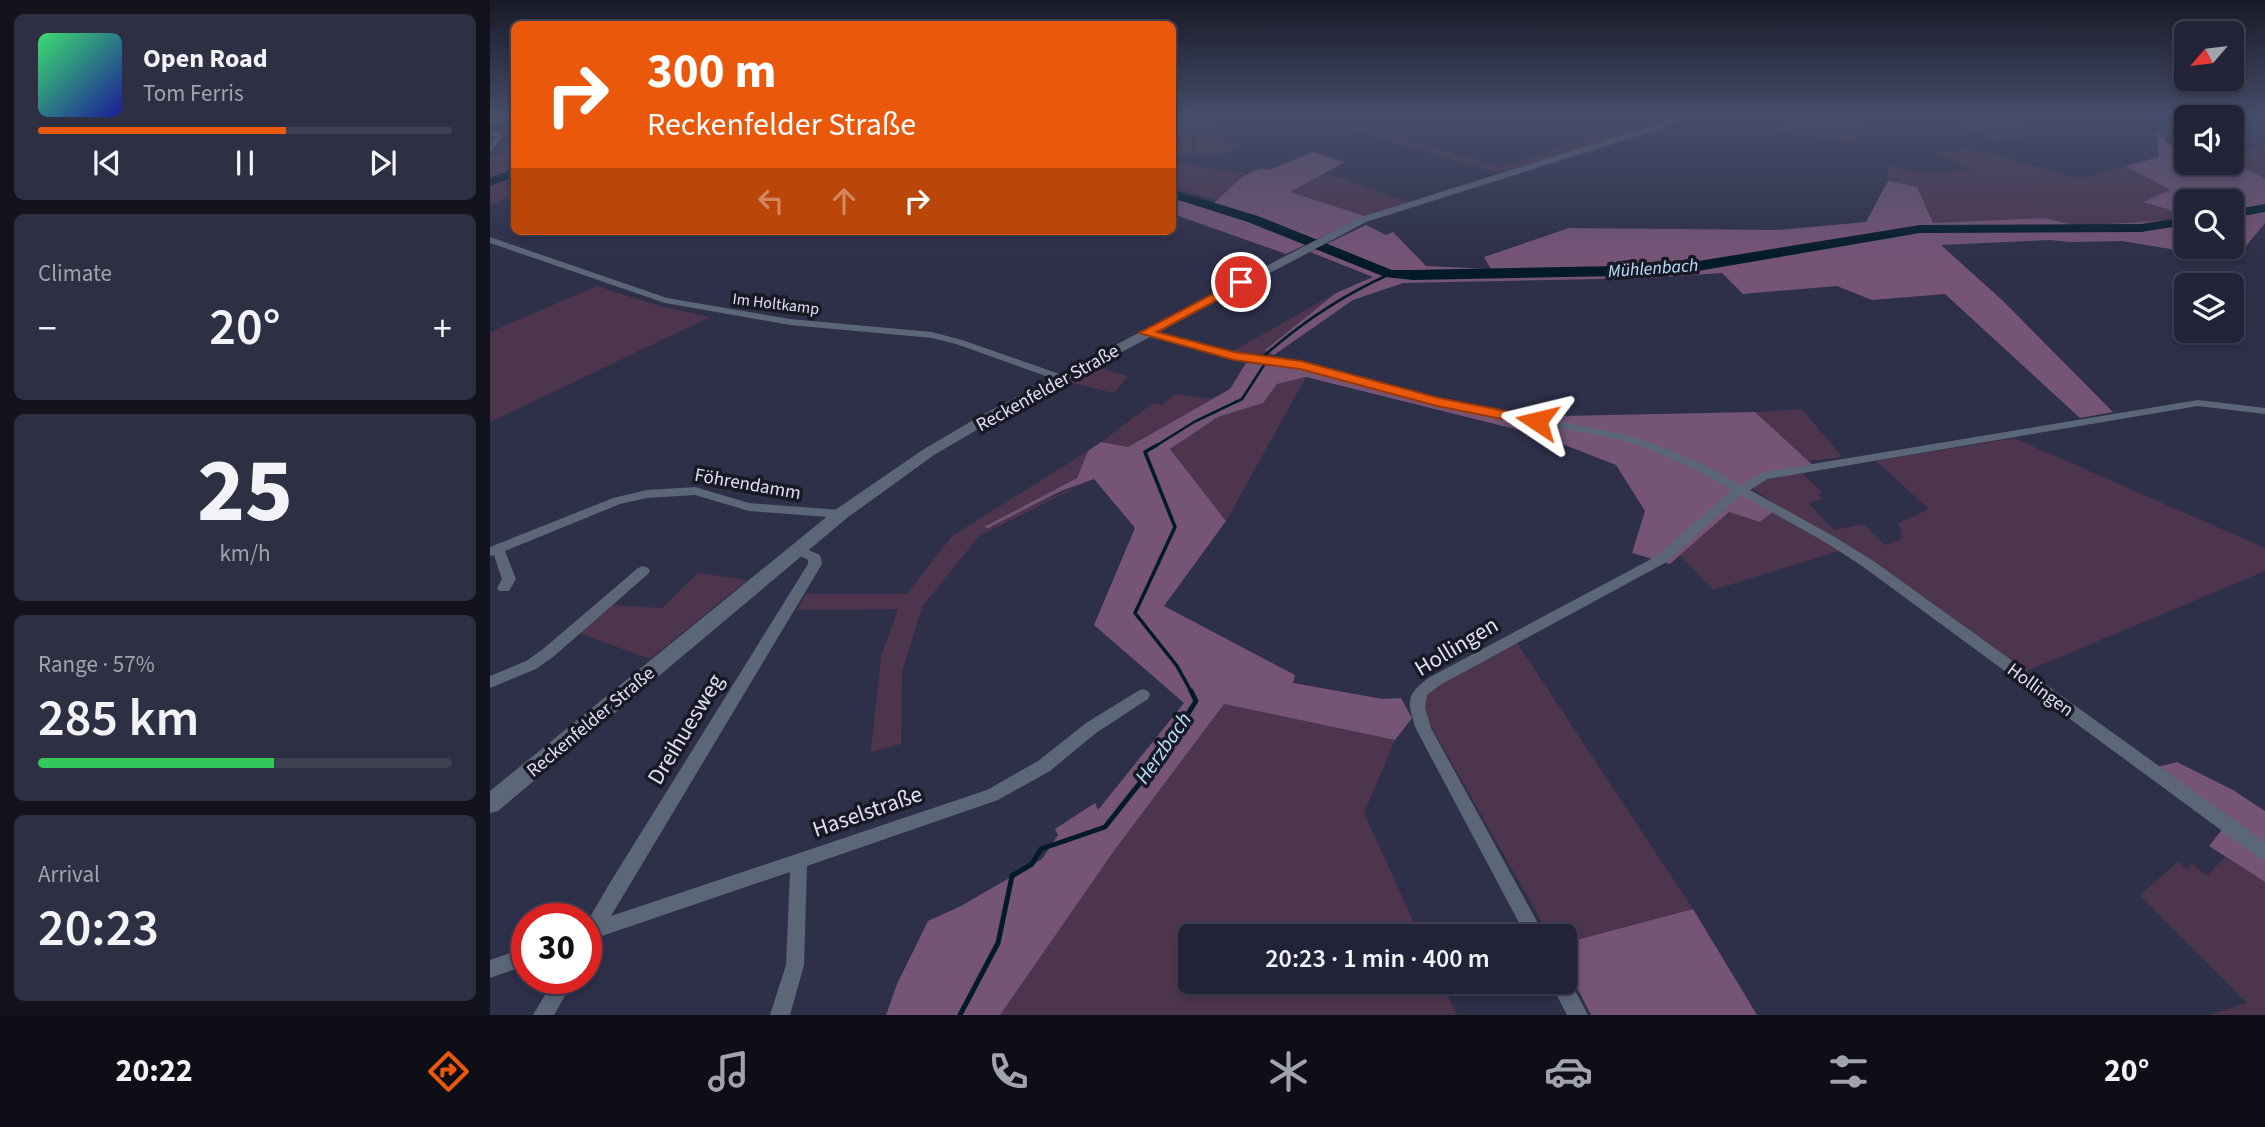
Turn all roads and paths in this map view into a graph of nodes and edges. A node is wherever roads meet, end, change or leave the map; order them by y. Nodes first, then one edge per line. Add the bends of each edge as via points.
1 (1539, 162) edge
2 (490, 240) edge
3 (1145, 333) junction
4 (1061, 378) junction
5 (2265, 411) edge
6 (1707, 471) junction
7 (1764, 476) junction
8 (1741, 490) junction
9 (841, 514) junction
10 (797, 549) junction
11 (494, 550) edge
12 (643, 571) dead end
13 (504, 588) dead end
14 (490, 682) edge
15 (1143, 695) dead end
16 (490, 804) edge
17 (2265, 852) edge
18 (799, 860) junction
19 (602, 913) edge
20 (1530, 924) edge
21 (602, 931) edge
22 (511, 962) edge
23 (490, 970) edge
24 (556, 994) edge
25 (1567, 994) edge
26 (543, 1015) edge
27 (780, 1015) edge
28 (1578, 1015) edge

1 - 3 street, Reckenfelder Straße via 1362,220
2 - 4 street, Im Holtkamp via 665,300 755,317 932,335
3 - 4 street, Reckenfelder Straße
3 - 6 street, Hollingen via 1234,356 1327,371 1464,407 1623,437
4 - 9 street, Reckenfelder Straße via 929,452
5 - 7 street, Hollingen via 2198,403
6 - 7 street via 1738,479
6 - 8 street, Hollingen
7 - 8 street, Hollingen
8 - 17 street, Hollingen via 1867,563
8 - 20 street, Hollingen via 1660,560 1420,692 1417,708 1424,729
9 - 10 street, Reckenfelder Straße
9 - 11 street, Föhrendamm via 749,507 695,491 647,494 617,501
10 - 16 street, Reckenfelder Straße
10 - 19 street, Dreihuesweg via 815,558 815,564
11 - 13 street via 509,579
12 - 14 street via 548,653
15 - 18 street, Haselstraße via 1044,766 992,795
18 - 21 street, Haselstraße
18 - 27 street via 795,965
22 - 23 street
24 - 26 street
25 - 28 street

